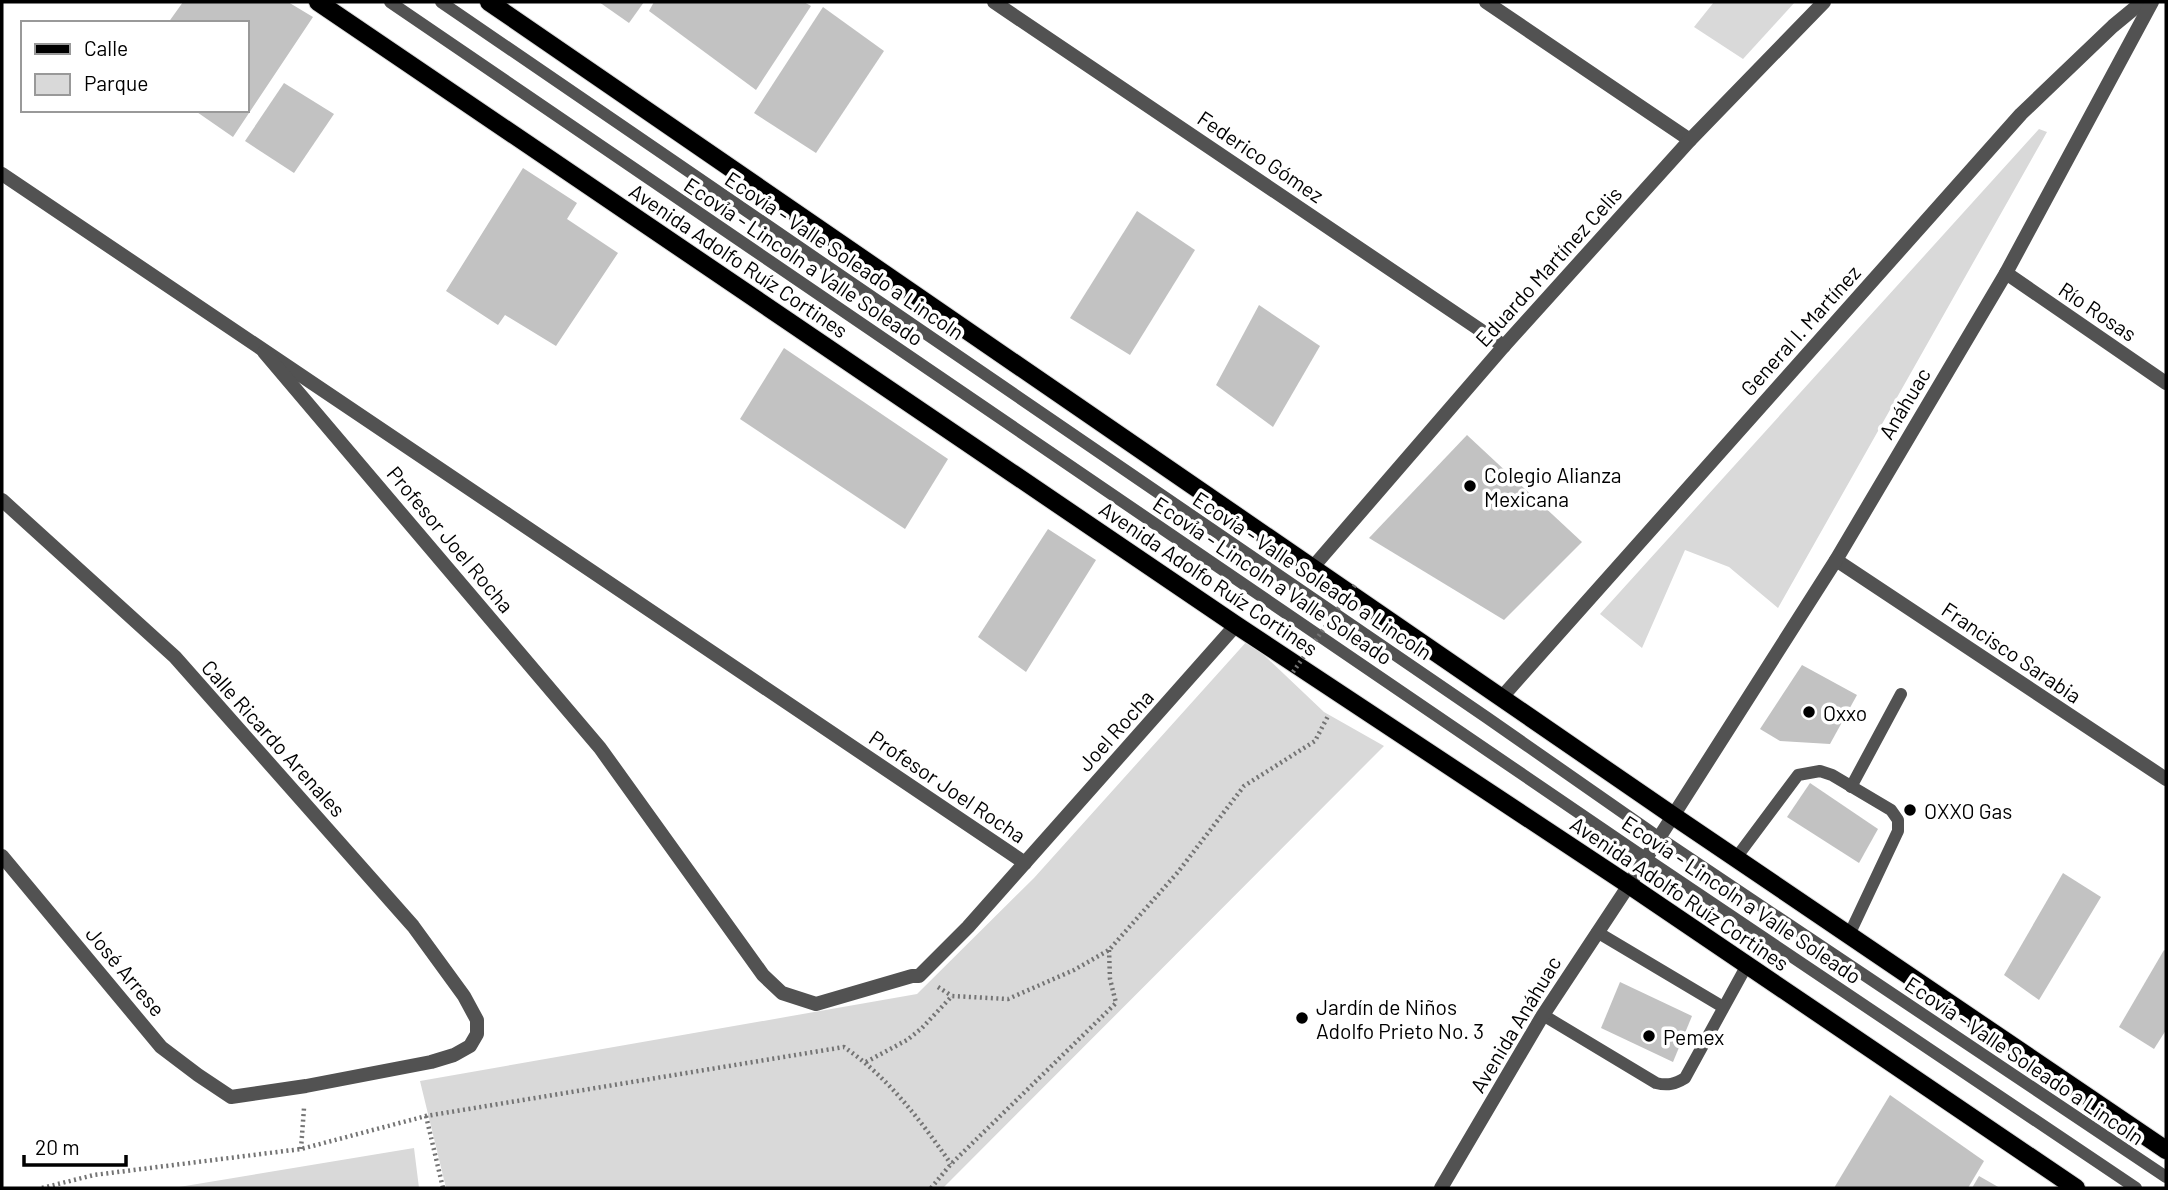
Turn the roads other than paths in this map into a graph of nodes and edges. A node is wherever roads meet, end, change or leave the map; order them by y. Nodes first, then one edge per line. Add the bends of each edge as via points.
1 (318, 2) edge
2 (390, 2) edge
3 (441, 2) edge
4 (489, 2) edge
5 (994, 2) edge
6 (1486, 2) edge
7 (1824, 2) edge
8 (2142, 2) edge
9 (2152, 2) edge
10 (1690, 140) junction
11 (2, 174) edge
12 (2006, 273) junction
13 (1504, 346) junction
14 (264, 352) junction
15 (2166, 383) edge
16 (2, 500) edge
17 (1836, 560) junction
18 (1313, 567) junction
19 (1236, 625) junction
20 (1900, 694) dead end
21 (1502, 696) junction
22 (2166, 779) edge
23 (1851, 787) junction
24 (1672, 814) junction
25 (1658, 837) junction
26 (2, 856) edge
27 (1645, 858) junction
28 (1736, 858) junction
29 (1025, 863) junction
30 (1629, 885) junction
31 (1597, 932) junction
32 (1849, 935) junction
33 (1747, 965) junction
34 (1723, 1007) junction
35 (1543, 1015) junction
36 (306, 1086) joint
37 (2166, 1150) edge
38 (2166, 1177) edge
39 (1441, 1188) edge
40 (2076, 1188) edge
41 (2136, 1188) edge

1 - 19 main road, Avenida Adolfo Ruíz Cortines
2 - 27 lane, Ecovía - Lincoln a Valle Soleado
3 - 25 lane, Ecovía - Valle Soleado a Lincoln
4 - 18 main road
5 - 13 street, Federico Gómez
6 - 10 street
7 - 10 street, Eduardo Martínez Celis
8 - 21 street, General I. Martínez via 2021,114
9 - 12 street, Anáhuac
10 - 13 street, Eduardo Martínez Celis
11 - 14 street, Profesor Joel Rocha
12 - 15 street, Río Rosas
12 - 17 street, Anáhuac
13 - 18 street, Eduardo Martínez Celis
14 - 29 street, Profesor Joel Rocha
14 - 29 street, Profesor Joel Rocha via 600,748 763,975 782,993 816,1004 919,976
16 - 36 street, Calle Ricardo Arenales via 175,657 413,926 477,1020 477,1034 470,1046 454,1055
17 - 22 street, Francisco Sarabia
17 - 24 street, Anáhuac
18 - 21 main road
19 - 29 street, Joel Rocha
19 - 30 main road, Avenida Adolfo Ruíz Cortines
20 - 23 lane
21 - 24 main road
23 - 28 lane via 1820,771 1798,775
23 - 32 lane via 1891,810 1898,831
24 - 25 street, Anáhuac
24 - 28 main road
25 - 27 street, Anáhuac
25 - 38 lane, Ecovía - Valle Soleado a Lincoln
26 - 36 street, José Arrese via 162,1047 231,1097
27 - 30 street, Avenida Anáhuac
27 - 41 lane, Ecovía - Lincoln a Valle Soleado
28 - 32 main road
30 - 31 street, Avenida Anáhuac
30 - 33 main road, Avenida Adolfo Ruíz Cortines
31 - 34 lane
31 - 35 street, Avenida Anáhuac
32 - 37 main road
33 - 34 lane
33 - 40 main road, Avenida Adolfo Ruíz Cortines
34 - 35 lane via 1685,1078 1666,1085
35 - 39 street, Avenida Anáhuac

